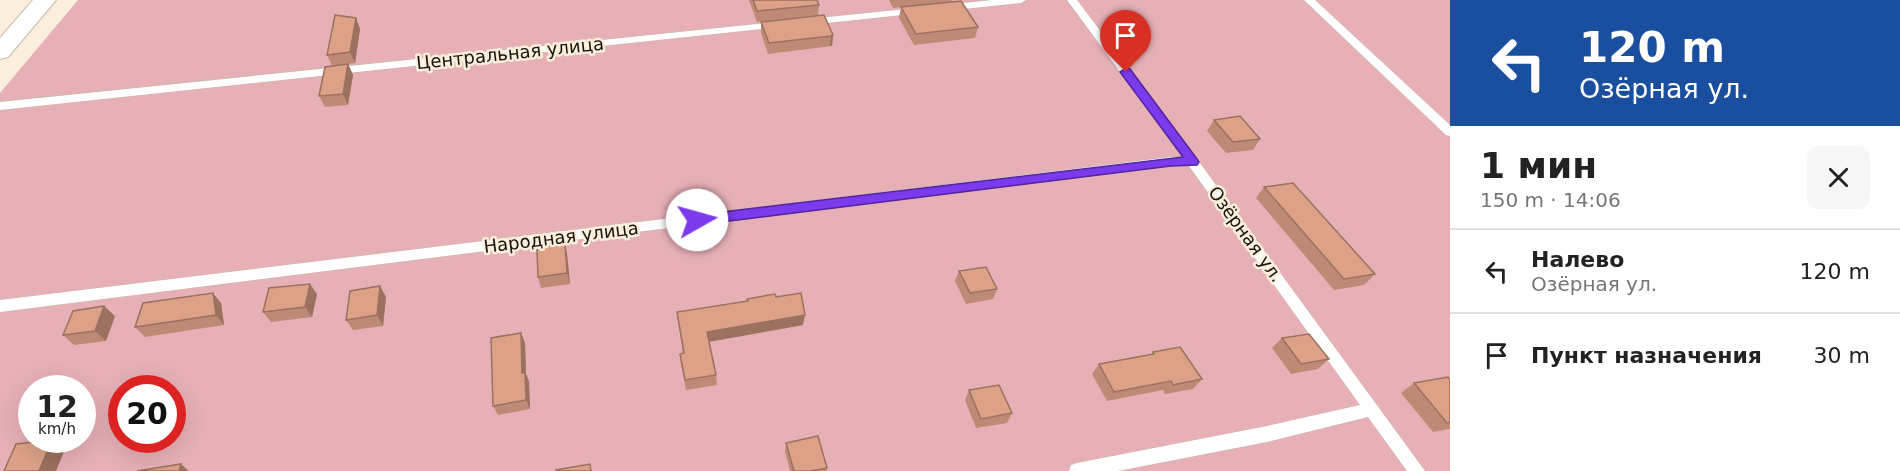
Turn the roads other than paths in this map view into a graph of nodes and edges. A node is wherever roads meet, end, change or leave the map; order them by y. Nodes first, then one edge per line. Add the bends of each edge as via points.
1 (45, 0) edge
2 (1021, 0) edge
3 (1072, 0) edge
4 (1309, 0) edge
5 (0, 52) edge
6 (0, 106) edge
7 (1450, 132) edge
8 (1193, 162) junction
9 (0, 306) edge
10 (1371, 410) junction
11 (1077, 471) edge
12 (1418, 471) edge

1 - 5 street
2 - 6 lane, Центральная улица
3 - 8 lane, Озёрная ул.
4 - 7 lane
8 - 9 lane, Народная улица via 1171,161
8 - 10 lane, Озёрная ул.
10 - 11 lane
10 - 12 lane, Озёрная ул.

